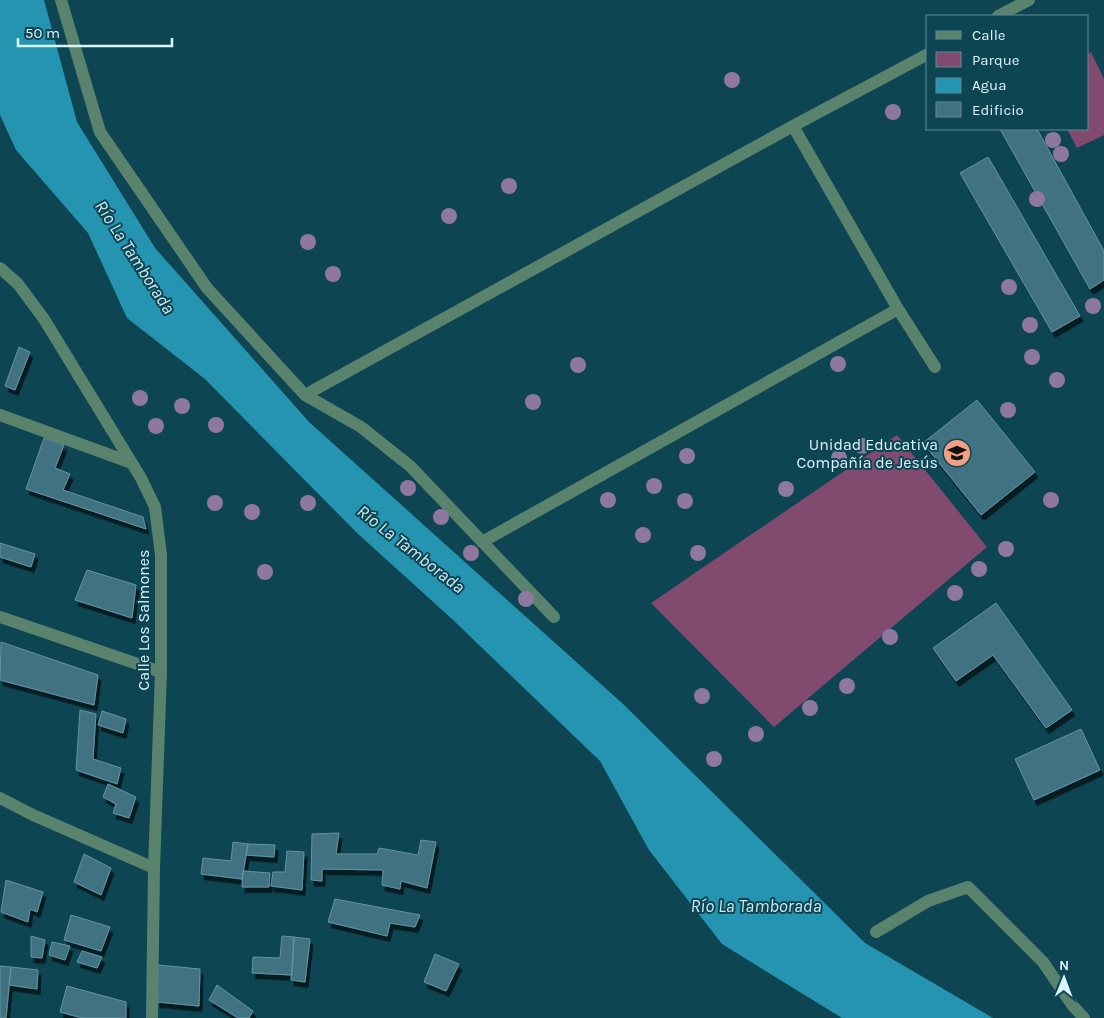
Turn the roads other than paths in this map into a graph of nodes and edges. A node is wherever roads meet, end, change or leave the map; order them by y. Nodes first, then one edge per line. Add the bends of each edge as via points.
1 (62, 0) edge
2 (1029, 0) edge
3 (1000, 15) edge
4 (926, 55) edge
5 (793, 126) junction
6 (0, 268) edge
7 (898, 308) junction
8 (935, 368) dead end
9 (305, 395) junction
10 (0, 415) edge
11 (132, 463) junction
12 (482, 542) junction
13 (0, 617) edge
14 (554, 617) dead end
15 (161, 672) junction
16 (0, 798) edge
17 (154, 868) junction
18 (876, 932) dead end
19 (152, 1018) edge
20 (1084, 1018) edge

1 - 9 street via 100,132 207,288
2 - 3 street
4 - 5 street
5 - 7 street
5 - 9 street
6 - 11 street, Calle Los Salmones via 18,284 44,318
7 - 8 street
7 - 12 street
9 - 12 street via 361,427 410,466
10 - 11 street
11 - 15 street, Calle Los Salmones via 156,517 161,555
12 - 14 street
13 - 15 street
15 - 17 street, Calle Los Salmones
16 - 17 street
17 - 19 street, Calle Los Salmones
18 - 20 street via 928,901 968,887 1043,962

